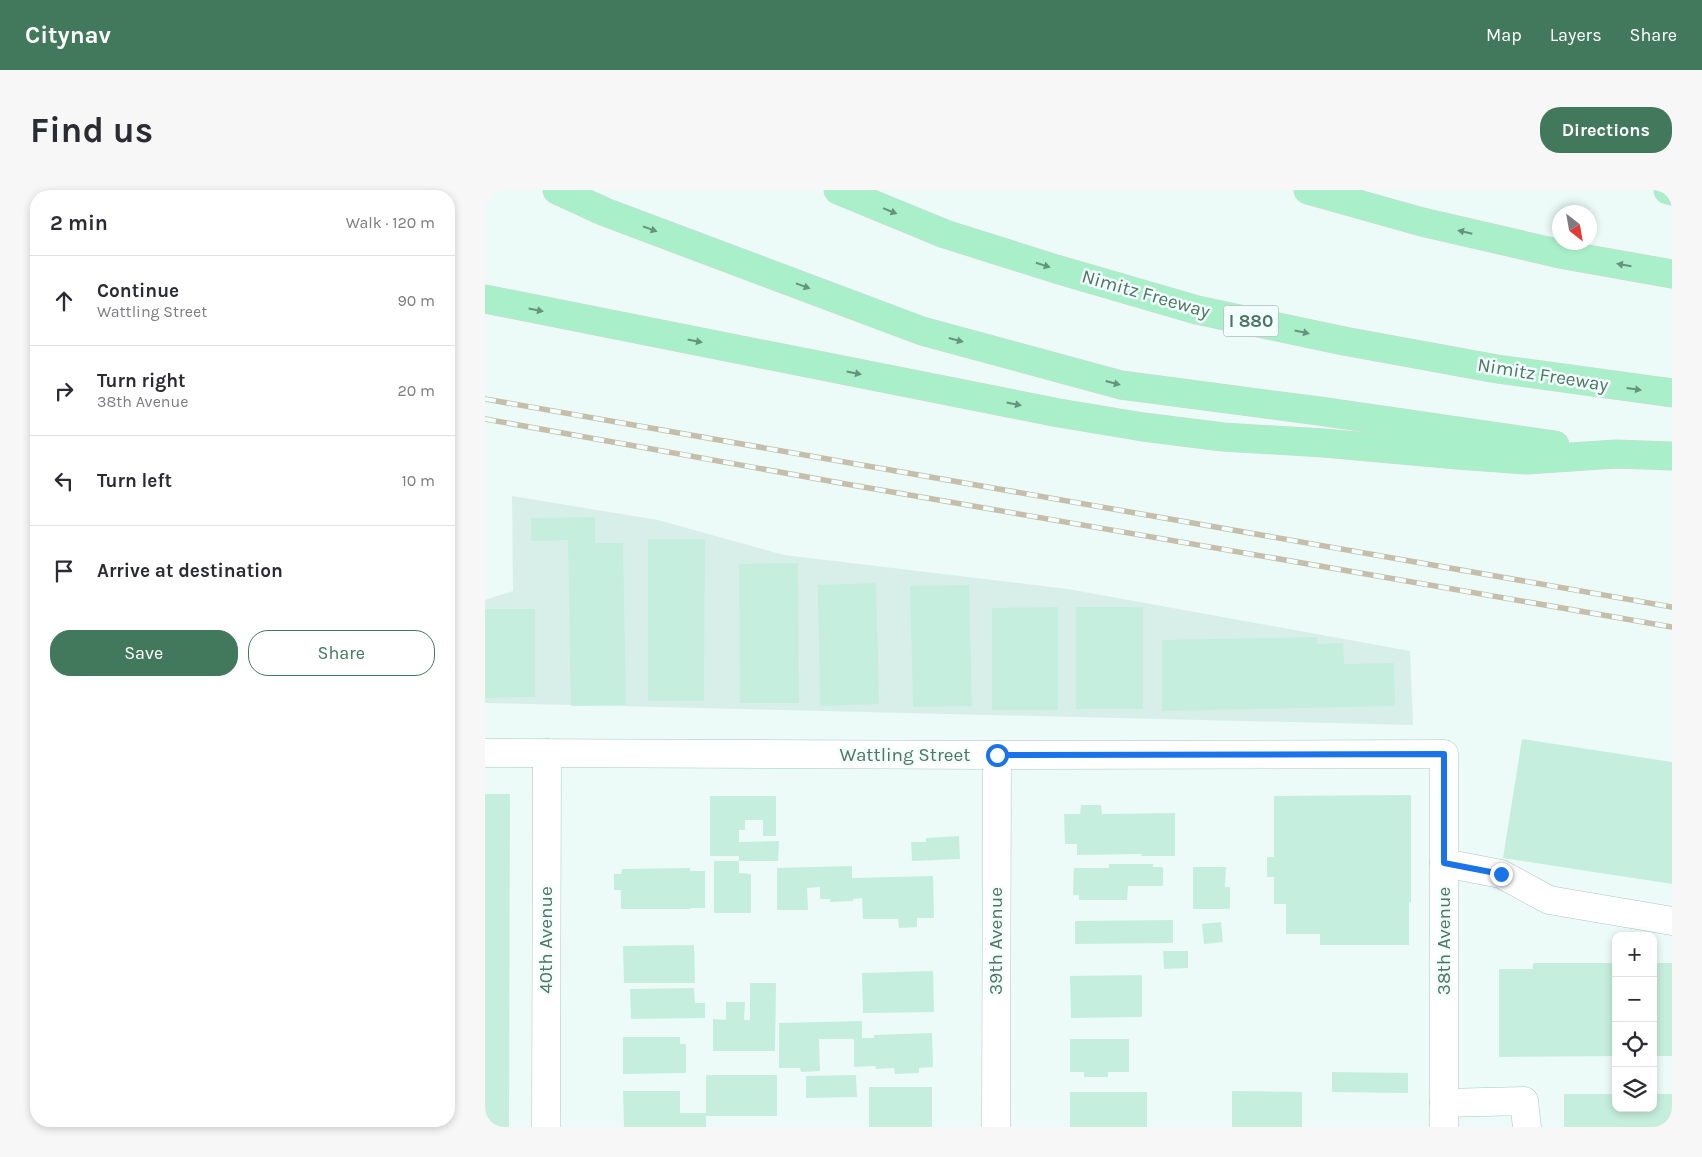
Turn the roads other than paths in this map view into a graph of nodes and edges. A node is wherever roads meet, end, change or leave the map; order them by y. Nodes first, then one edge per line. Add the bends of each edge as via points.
1 (557, 190) edge
2 (1308, 190) edge
3 (841, 191) edge
4 (1672, 274) edge
5 (486, 300) edge
6 (1672, 393) edge
7 (1616, 454) junction
8 (1672, 456) edge
9 (485, 753) edge
10 (547, 753) junction
11 (1444, 754) joint
12 (997, 755) junction
13 (1444, 863) junction
14 (1672, 921) edge
15 (1444, 1115) edge
16 (546, 1127) edge
17 (996, 1127) edge
18 (1527, 1127) edge

1 -> 7 highway via 605,212 923,331 1121,385
4 -> 2 highway via 1565,255 1422,222
3 -> 6 highway, Nimitz Freeway / I 880 via 945,234 1197,310 1497,369
5 -> 7 highway via 1143,427 1223,437 1516,459
7 - 8 highway
9 - 10 street, Wattling Street
10 - 12 street, Wattling Street
10 - 16 street, 40th Avenue
11 - 12 street, Wattling Street
11 - 13 street, 38th Avenue
12 - 17 street, 39th Avenue
13 - 14 street via 1501,874 1549,900
13 - 15 street, 38th Avenue
15 - 18 street via 1524,1101

